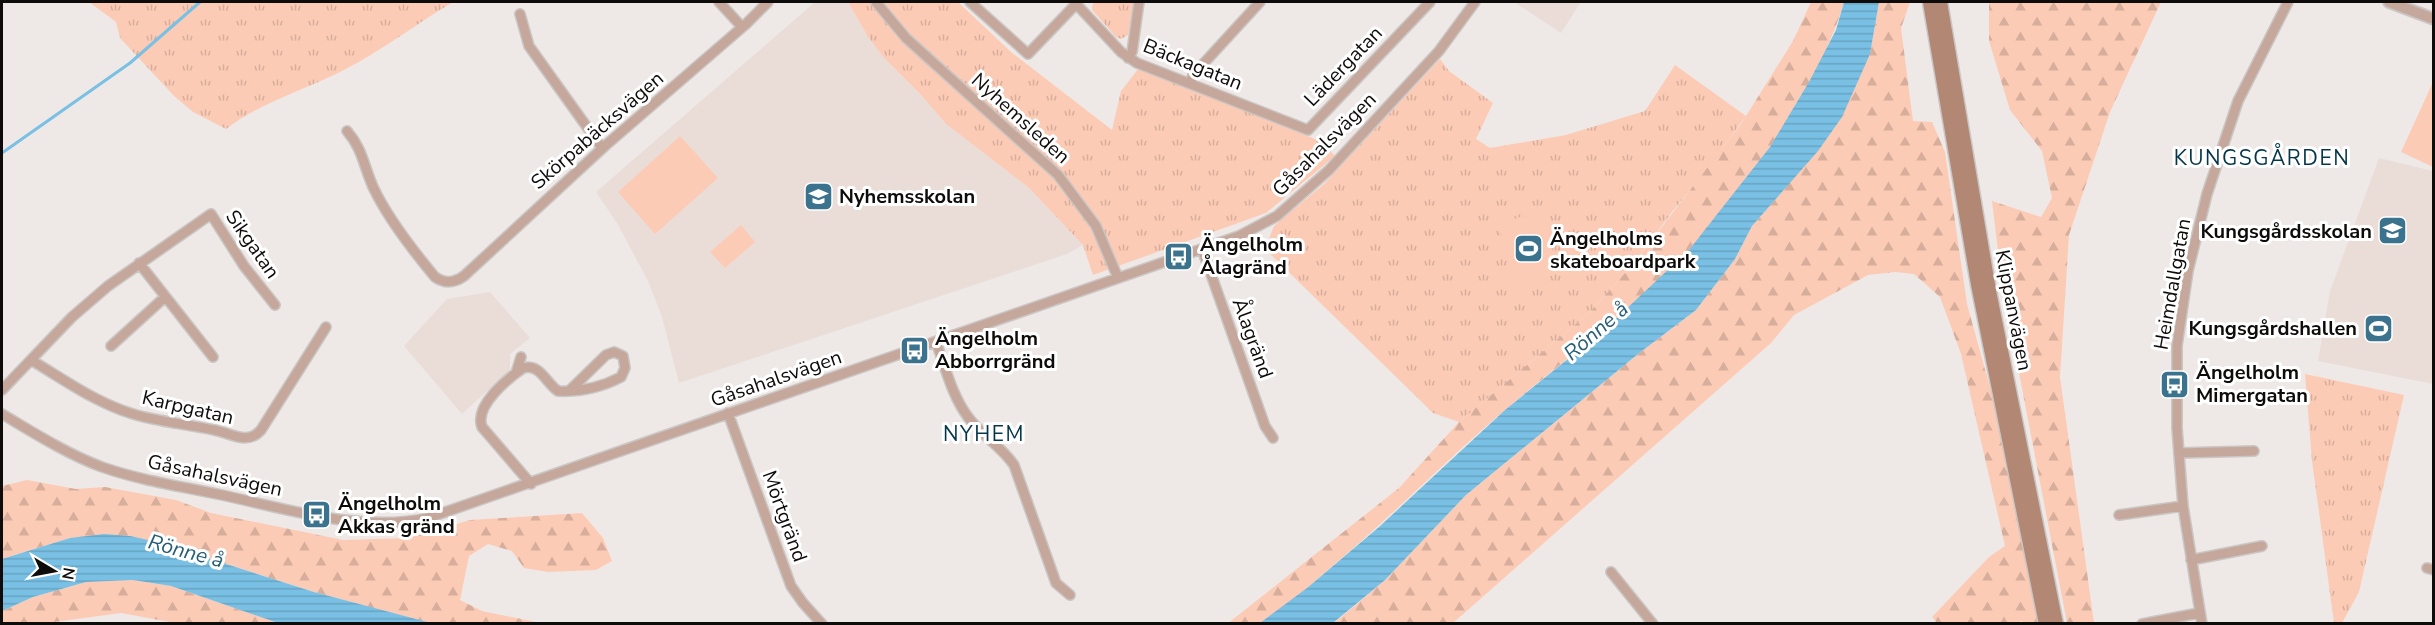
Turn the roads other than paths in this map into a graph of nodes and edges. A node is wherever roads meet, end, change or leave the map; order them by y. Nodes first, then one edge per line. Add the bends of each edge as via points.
1 (719, 2) edge
2 (768, 2) edge
3 (876, 2) edge
4 (970, 2) edge
5 (1139, 2) edge
6 (1260, 2) edge
7 (1430, 2) edge
8 (1462, 2) edge
9 (1475, 2) edge
10 (1929, 2) edge
11 (1941, 2) edge
12 (2288, 2) edge
13 (2389, 2) edge
14 (1077, 4) edge
15 (1468, 10) junction
16 (520, 14) dead end
17 (2433, 19) edge
18 (742, 27) junction
19 (1128, 58) junction
20 (1190, 83) junction
21 (1308, 130) joint
22 (347, 131) dead end
23 (602, 148) junction
24 (1202, 249) junction
25 (138, 263) junction
26 (1118, 278) junction
27 (165, 297) junction
28 (275, 305) dead end
29 (326, 327) dead end
30 (936, 342) junction
31 (111, 346) dead end
32 (213, 357) dead end
33 (522, 357) dead end
34 (31, 360) junction
35 (516, 373) junction
36 (2, 390) edge
37 (569, 391) junction
38 (728, 413) junction
39 (2, 414) edge
40 (1273, 438) dead end
41 (2254, 451) dead end
42 (2179, 453) junction
43 (531, 484) junction
44 (2183, 506) junction
45 (2119, 514) dead end
46 (2262, 546) dead end
47 (2191, 560) junction
48 (1611, 572) dead end
49 (1070, 595) dead end
50 (2199, 613) junction
51 (822, 624) edge
52 (1653, 624) edge
53 (2045, 624) edge
54 (2057, 624) edge
55 (2142, 624) edge
56 (2202, 624) edge

1 - 18 street
2 - 18 street, Skörpabäcksvägen
3 - 26 street, Nyhemsleden via 906,38 1058,175 1096,226
4 - 14 street via 1028,54
5 - 19 street
6 - 20 street
7 - 21 street, Lädergatan
8 - 15 street
9 - 15 street, Gåsahalsvägen
10 - 53 main road, Klippanvägen via 1977,284
11 - 54 main road, Klippanvägen via 1990,291
12 - 42 street, Heimdallgatan via 2238,100 2207,194 2188,271 2176,346
13 - 17 street
14 - 19 street, Bäckagatan
15 - 24 street, Gåsahalsvägen via 1432,58 1329,170 1290,206 1266,224
16 - 23 street via 529,46
18 - 23 street, Skörpabäcksvägen
19 - 20 street, Bäckagatan
20 - 21 street, Bäckagatan
22 - 23 street, Skörpabäcksvägen via 358,144 385,208 435,277 448,282 464,276
24 - 26 street, Gåsahalsvägen
24 - 40 street, Ålagränd via 1265,426
25 - 27 street
25 - 28 street, Sikgatan via 211,214
25 - 34 street, Sikgatan via 90,301
26 - 30 street, Gåsahalsvägen
27 - 31 street
27 - 32 street
29 - 34 street, Karpgatan via 261,430 250,438 120,410
30 - 38 street, Gåsahalsvägen
30 - 49 street via 964,411 1014,465 1056,583
33 - 35 street
34 - 36 street, Sikgatan
35 - 37 street via 526,366 533,367 556,390
35 - 43 street via 484,405 480,420
37 - 37 street via 620,378 625,370 624,357 614,352 606,355
38 - 43 street, Gåsahalsvägen
38 - 51 street, Mörtgränd via 791,586
39 - 43 street, Gåsahalsvägen via 72,454 120,472 347,520 416,521
41 - 42 street
42 - 44 street, Heimdallgatan
44 - 45 street
44 - 47 street, Heimdallgatan
46 - 47 street
47 - 50 street, Heimdallgatan
48 - 52 street
50 - 55 street
50 - 56 street, Heimdallgatan

